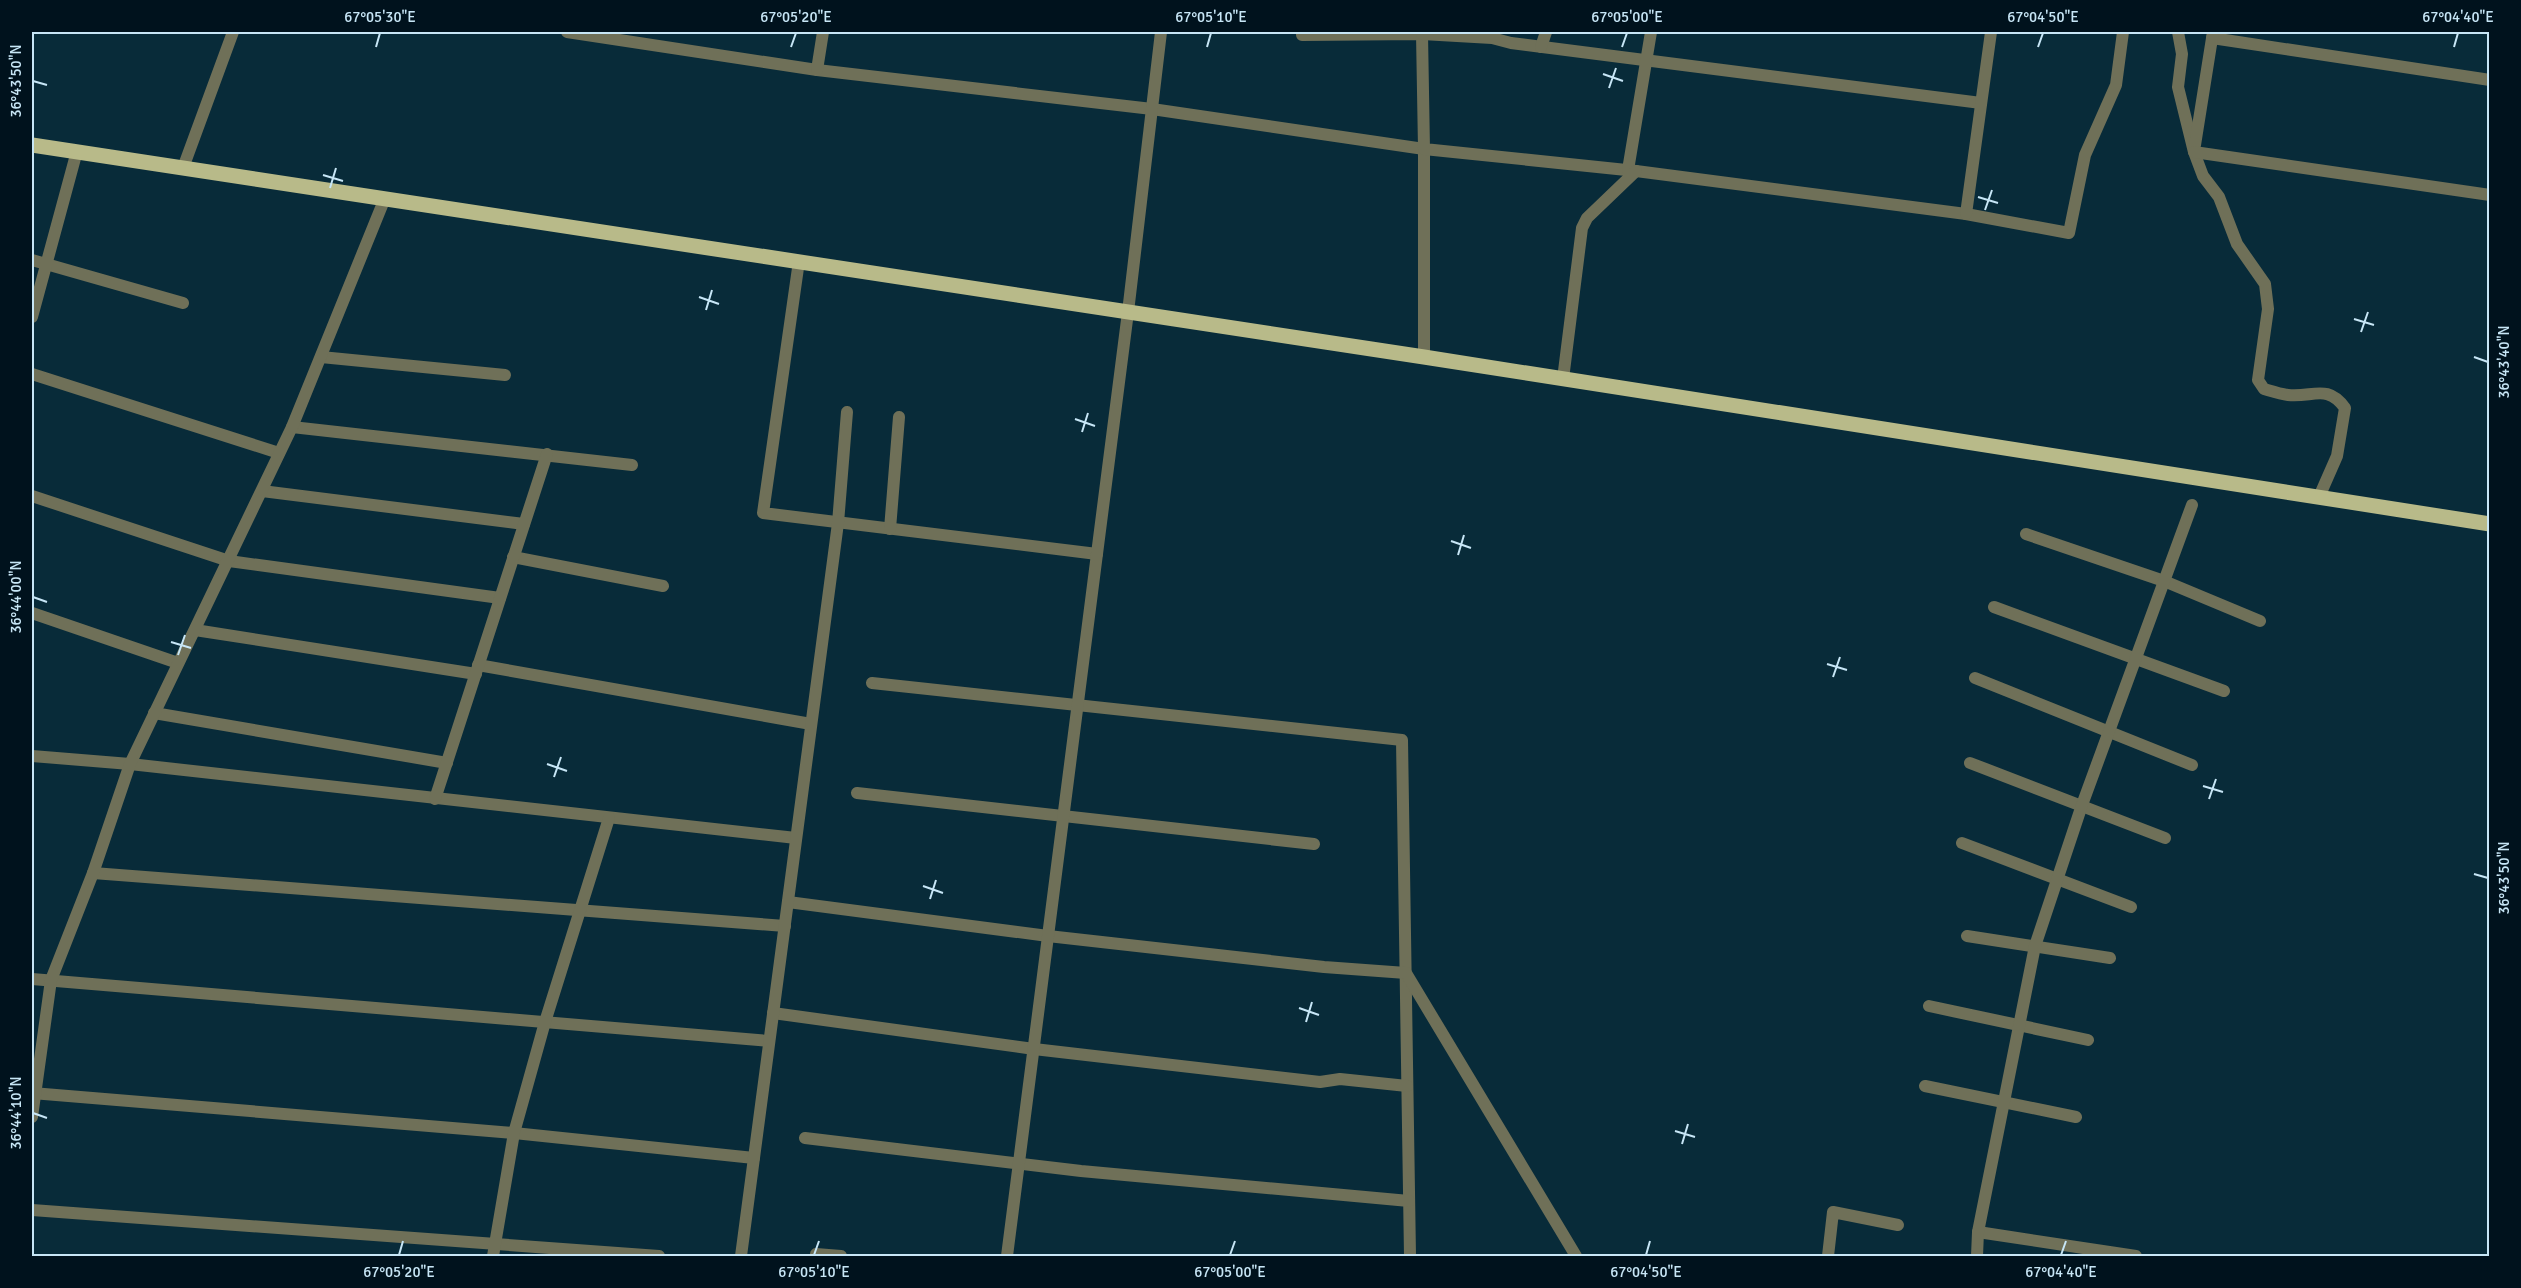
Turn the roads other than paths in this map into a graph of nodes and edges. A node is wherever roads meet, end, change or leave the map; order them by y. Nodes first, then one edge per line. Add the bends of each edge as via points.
1 (233, 32) edge
2 (567, 32) edge
3 (823, 32) edge
4 (1161, 32) edge
5 (1302, 32) edge
6 (1546, 32) edge
7 (1651, 32) edge
8 (1991, 32) edge
9 (2123, 32) edge
10 (2178, 32) edge
11 (1422, 33) edge
12 (2212, 35) edge
13 (1541, 47) junction
14 (1646, 60) junction
15 (817, 70) junction
16 (2490, 80) edge
17 (1981, 103) junction
18 (1152, 110) junction
19 (32, 145) edge
20 (1424, 149) junction
21 (76, 151) junction
22 (2194, 152) junction
23 (183, 168) junction
24 (1632, 171) junction
25 (2490, 195) edge
26 (385, 198) junction
27 (1966, 214) junction
28 (32, 260) edge
29 (799, 261) junction
30 (46, 264) junction
31 (183, 303) dead end
32 (1128, 312) junction
33 (32, 317) edge
34 (321, 357) junction
35 (1424, 357) junction
36 (32, 374) edge
37 (505, 375) dead end
38 (1563, 379) junction
39 (847, 412) dead end
40 (899, 417) dead end
41 (292, 427) junction
42 (279, 453) junction
43 (547, 454) junction
44 (632, 465) dead end
45 (262, 491) junction
46 (32, 496) edge
47 (2319, 497) junction
48 (2192, 505) dead end
49 (838, 522) junction
50 (524, 524) junction
51 (2490, 524) edge
52 (890, 529) junction
53 (2026, 534) dead end
54 (1097, 554) junction
55 (513, 557) junction
56 (229, 561) junction
57 (2164, 580) junction
58 (663, 586) dead end
59 (500, 598) junction
60 (1994, 606) dead end
61 (32, 613) edge
62 (2260, 621) dead end
63 (195, 630) junction
64 (2136, 658) junction
65 (178, 663) junction
66 (477, 669) junction
67 (1975, 678) dead end
68 (872, 683) dead end
69 (2224, 691) dead end
70 (1078, 706) junction
71 (154, 712) junction
72 (812, 724) junction
73 (2109, 732) junction
74 (32, 756) edge
75 (447, 763) junction
76 (1970, 763) dead end
77 (129, 764) junction
78 (2192, 765) dead end
79 (857, 793) dead end
80 (435, 799) junction
81 (2082, 806) junction
82 (609, 818) junction
83 (1064, 818) junction
84 (796, 838) junction
85 (2165, 838) dead end
86 (1962, 843) dead end
87 (1314, 844) dead end
88 (93, 873) junction
89 (2056, 879) junction
90 (788, 902) junction
91 (2131, 907) dead end
92 (582, 911) junction
93 (785, 926) junction
94 (1048, 936) junction
95 (1967, 936) dead end
96 (2035, 946) junction
97 (2110, 958) dead end
98 (1406, 973) junction
99 (32, 979) edge
100 (51, 980) junction
101 (1929, 1006) dead end
102 (773, 1013) junction
103 (545, 1022) junction
104 (2017, 1025) junction
105 (2088, 1040) dead end
106 (769, 1041) junction
107 (1034, 1048) junction
108 (1407, 1086) junction
109 (1925, 1086) dead end
110 (33, 1094) edge
111 (2003, 1101) junction
112 (32, 1117) edge
113 (2076, 1117) dead end
114 (514, 1133) junction
115 (805, 1138) dead end
116 (754, 1158) junction
117 (1019, 1163) junction
118 (1409, 1201) junction
119 (32, 1210) edge
120 (1898, 1225) dead end
121 (1978, 1232) junction
122 (494, 1251) edge
123 (816, 1254) dead end
124 (659, 1257) edge
125 (741, 1257) edge
126 (841, 1257) edge
127 (1007, 1257) edge
128 (1410, 1257) edge
129 (1576, 1257) edge
130 (1828, 1257) edge
131 (1977, 1257) edge
132 (2136, 1257) edge

1 - 23 street
2 - 15 street
3 - 15 street
4 - 18 street
5 - 11 street
6 - 13 street
7 - 14 street
8 - 17 street
9 - 27 street via 2116,85 2085,154 2069,233
10 - 22 street via 2182,54 2178,87
11 - 13 street via 1492,38
11 - 20 street
12 - 16 street
12 - 22 street
13 - 14 street
14 - 17 street
14 - 24 street
15 - 18 street
17 - 27 street
18 - 20 street
18 - 32 street
19 - 21 main road
20 - 24 street
20 - 35 street
21 - 23 main road
21 - 30 street
22 - 25 street
22 - 47 street via 2202,176 2219,198 2237,244 2265,284 2268,309 2258,380 2264,389 2289,395 2319,392 2337,397 2345,408 2337,456
23 - 26 main road
24 - 27 street
24 - 38 street via 1582,228
26 - 29 main road
26 - 34 street
28 - 30 street
29 - 32 main road
29 - 49 street via 764,513
30 - 31 street
30 - 33 street
32 - 35 main road
32 - 54 street
34 - 37 street
34 - 41 street
35 - 38 main road
36 - 42 street
38 - 47 main road
39 - 49 street
40 - 52 street
41 - 42 street
41 - 43 street
42 - 45 street
43 - 44 street
43 - 50 street
45 - 50 street
45 - 56 street
46 - 56 street
47 - 51 main road
48 - 57 street
49 - 52 street
49 - 72 street
50 - 55 street
52 - 54 street
53 - 57 street
54 - 70 street
55 - 58 street
55 - 59 street
56 - 59 street
56 - 63 street
57 - 62 street
57 - 64 street
59 - 66 street
60 - 64 street
61 - 65 street
63 - 65 street
63 - 66 street
64 - 69 street
64 - 73 street
65 - 71 street
66 - 72 street
66 - 75 street
67 - 73 street
68 - 70 street
70 - 83 street
70 - 98 street via 1402,740
71 - 75 street
71 - 77 street
72 - 84 street
73 - 78 street
73 - 81 street
74 - 77 street
75 - 80 street
76 - 81 street
77 - 80 street
77 - 88 street
79 - 83 street
80 - 82 street
81 - 85 street
81 - 89 street
82 - 84 street
82 - 92 street
83 - 87 street
83 - 94 street
84 - 90 street
86 - 89 street
88 - 92 street
88 - 100 street
89 - 91 street
89 - 96 street
90 - 93 street
90 - 94 street
92 - 93 street
92 - 103 street
93 - 102 street
94 - 98 street
94 - 107 street
95 - 96 street
96 - 97 street
96 - 104 street
98 - 108 street
98 - 129 street
99 - 100 street
100 - 103 street
100 - 110 street
101 - 104 street
102 - 106 street
102 - 107 street
103 - 106 street
103 - 114 street
104 - 105 street
104 - 111 street
106 - 116 street
107 - 108 street via 1320,1082 1340,1079
107 - 117 street
108 - 118 street
109 - 111 street
110 - 112 street
110 - 114 street
111 - 113 street
111 - 121 street
114 - 116 street
114 - 122 street
115 - 117 street
116 - 125 street
117 - 118 street via 1080,1172
117 - 127 street
118 - 128 street
119 - 122 street
120 - 130 street via 1833,1212
121 - 131 street
121 - 132 street
122 - 124 street
123 - 126 street

